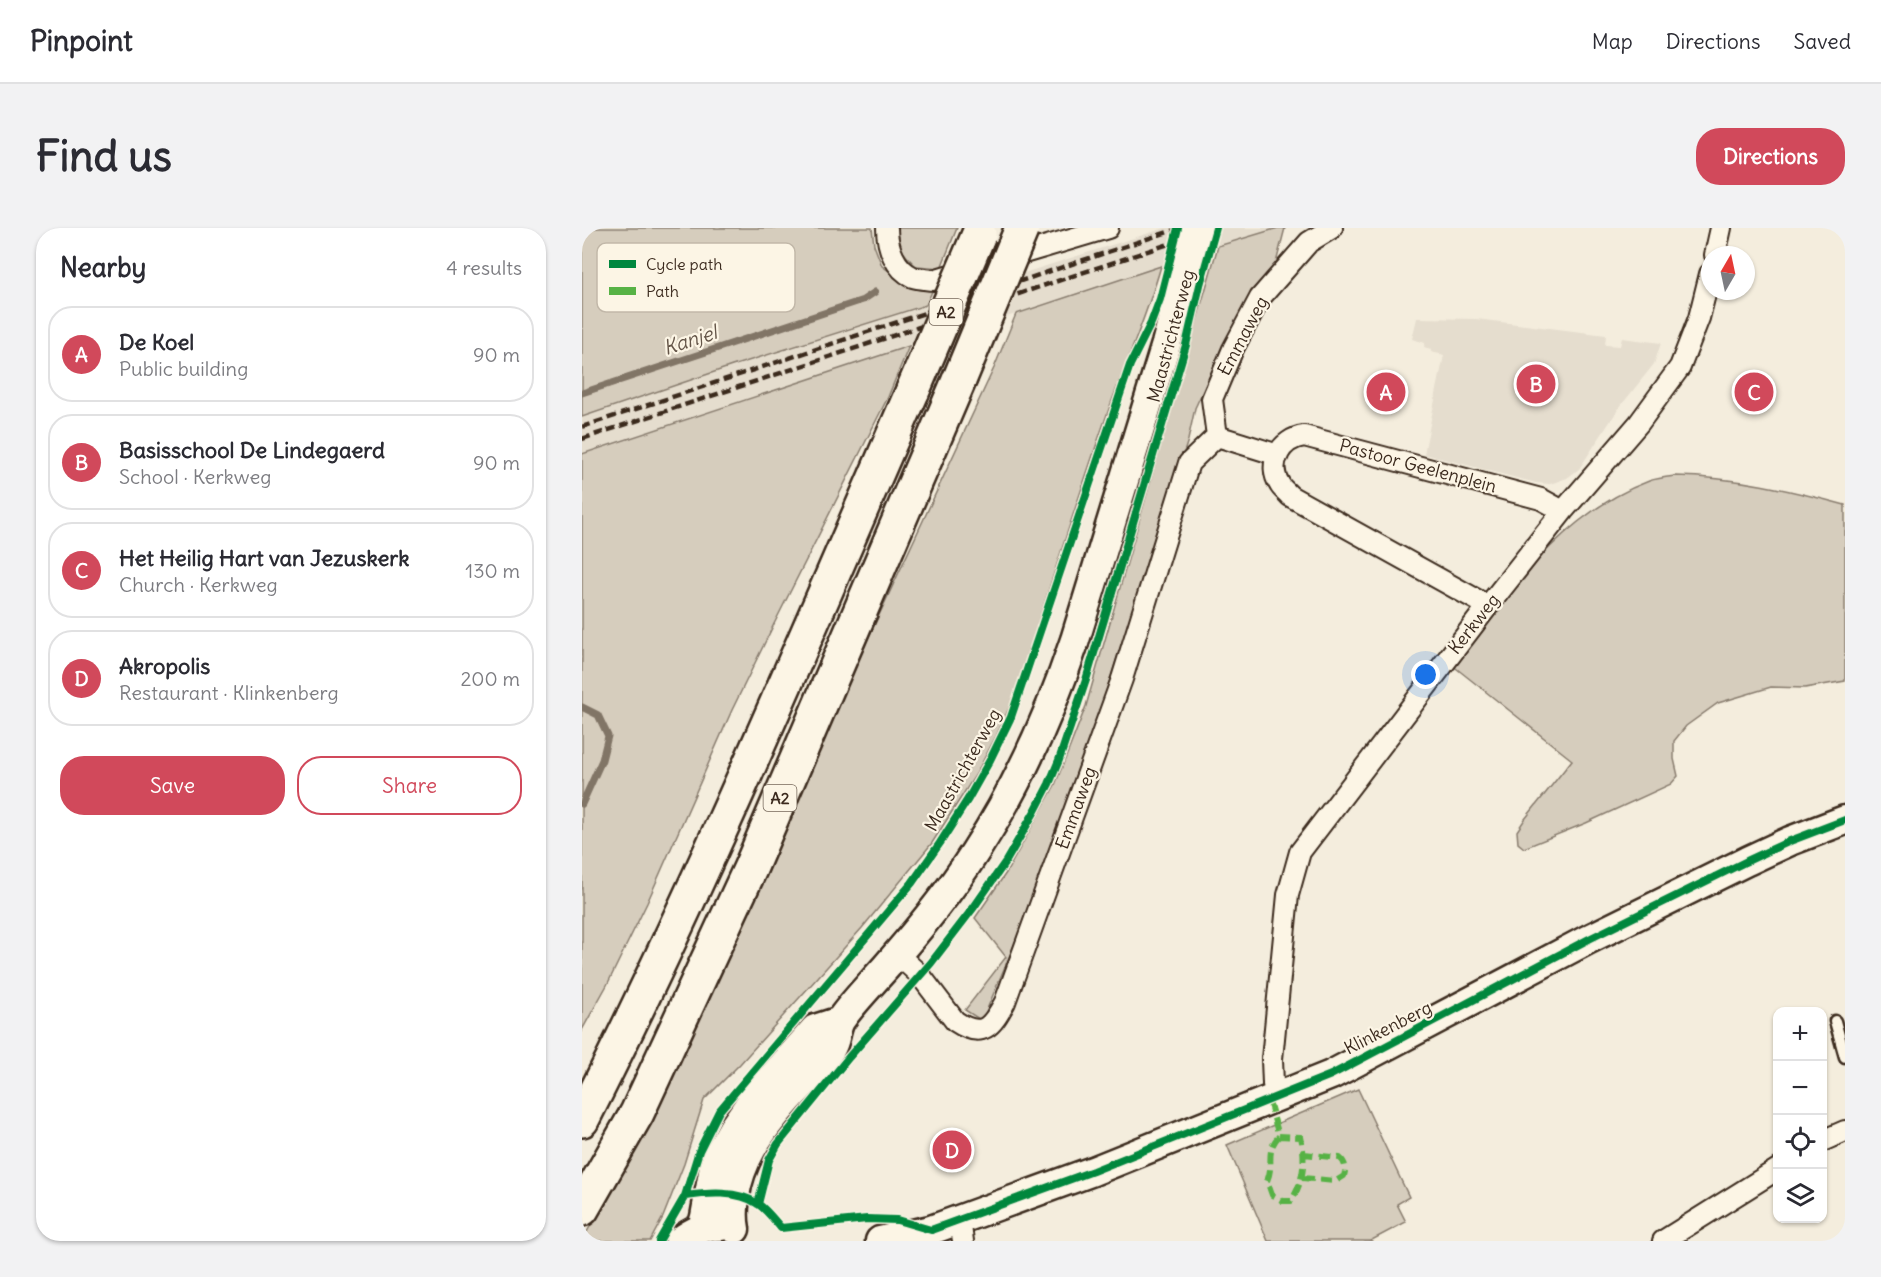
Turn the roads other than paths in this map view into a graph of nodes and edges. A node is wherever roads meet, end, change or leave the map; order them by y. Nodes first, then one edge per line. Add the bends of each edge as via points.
1 (887, 228) edge
2 (1022, 228) edge
3 (1108, 228) edge
4 (1197, 228) edge
5 (1332, 228) edge
6 (1721, 228) edge
7 (980, 231) edge
8 (1717, 246) edge
9 (1704, 300) edge
10 (1216, 436) junction
11 (1278, 455) junction
12 (1563, 511) junction
13 (1488, 606) junction
14 (1845, 820) edge
15 (897, 954) junction
16 (840, 1021) junction
17 (1835, 1021) dead end
18 (629, 1029) junction
19 (1845, 1057) edge
20 (582, 1089) edge
21 (1277, 1097) junction
22 (582, 1120) edge
23 (1845, 1131) edge
24 (1827, 1139) edge
25 (1773, 1172) edge
26 (582, 1209) edge
27 (962, 1230) edge
28 (691, 1235) edge
29 (743, 1235) edge
30 (880, 1241) edge
31 (1663, 1241) edge

1 - 3 street via 898,266 914,277 933,280
2 - 26 highway, A2, bridge via 750,869 637,1113
4 - 15 main road, Maastrichterweg, bridge via 1098,568 1044,725 1008,799 975,853
5 - 10 street, Emmaweg via 1310,242 1260,298 1212,399
6 - 8 street
7 - 18 highway, A2, bridge via 711,853
9 - 12 street, Kerkweg via 1680,367 1639,423
10 - 11 street
10 - 15 street, Emmaweg via 1189,463 1114,702 995,1021 978,1030 955,1021 921,975
11 - 12 street, Pastoor Geelenplein via 1288,441 1304,436 1542,499
11 - 13 street via 1275,474 1290,496
12 - 13 street, Kerkweg
13 - 21 street, Kerkweg via 1300,852 1288,895 1273,1047
14 - 21 main road, Klinkenberg via 1747,861 1330,1075
15 - 16 main road, Maastrichterweg
16 - 28 main road, Maastrichterweg via 815,1029 733,1128 714,1167 705,1217
16 - 29 main road, Maastrichterweg via 833,1046 767,1124 744,1162 733,1215
17 - 19 lane
18 - 20 highway, A2
18 - 22 highway, A2
21 - 27 main road, Klinkenberg via 1093,1171
23 - 24 street
25 - 31 street
27 - 30 main road, Klinkenberg via 931,1230
28 - 29 main road via 720,1226

